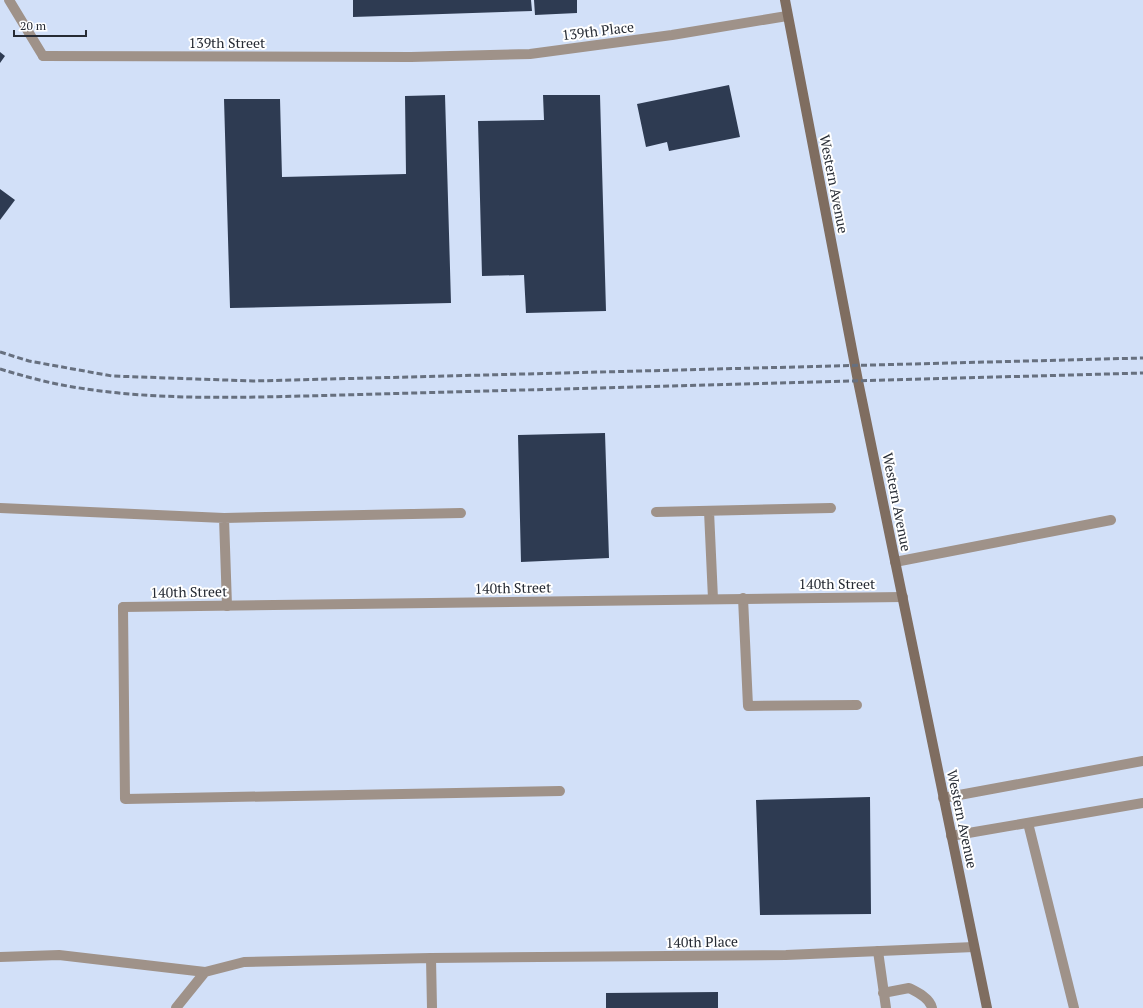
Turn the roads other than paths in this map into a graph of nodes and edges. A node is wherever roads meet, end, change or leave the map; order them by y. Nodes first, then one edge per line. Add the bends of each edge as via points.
1 (9, 0) edge
2 (785, 0) edge
3 (787, 16) junction
4 (411, 57) joint
5 (0, 508) edge
6 (830, 508) dead end
7 (709, 511) junction
8 (656, 512) dead end
9 (461, 513) dead end
10 (224, 518) junction
11 (1111, 520) dead end
12 (895, 562) junction
13 (903, 597) junction
14 (743, 598) junction
15 (713, 599) junction
16 (227, 606) junction
17 (857, 704) dead end
18 (1143, 762) edge
19 (560, 791) dead end
20 (944, 798) junction
21 (1143, 804) edge
22 (1028, 823) junction
23 (951, 836) junction
24 (974, 947) junction
25 (878, 951) junction
26 (0, 957) edge
27 (431, 958) junction
28 (205, 972) junction
29 (883, 993) junction
30 (176, 1008) edge
31 (432, 1008) edge
32 (886, 1008) edge
33 (932, 1008) edge
34 (987, 1008) edge
35 (1074, 1008) edge

1 - 4 street, 139th Street via 44,56
2 - 3 main road, Western Avenue
3 - 4 street, 139th Place via 530,54
3 - 12 main road, Western Avenue
5 - 10 street
6 - 7 street
7 - 8 street
7 - 15 street
9 - 10 street
10 - 16 street
11 - 12 street
12 - 13 main road, Western Avenue
13 - 14 street, 140th Street
13 - 20 main road, Western Avenue
14 - 15 street, 140th Street
14 - 17 street via 748,706
15 - 16 street, 140th Street
16 - 19 street, 140th Street via 123,607 125,799
18 - 20 street
20 - 23 main road, Western Avenue
21 - 22 street
22 - 23 street
22 - 35 street
23 - 24 main road, Western Avenue
24 - 25 street, 140th Place
24 - 34 main road, Western Avenue
25 - 27 street, 140th Place via 786,955
25 - 29 street
26 - 28 street via 59,955
27 - 28 street, 140th Place via 244,962
27 - 31 street
28 - 30 street
29 - 32 street
29 - 33 street via 909,988 919,993

